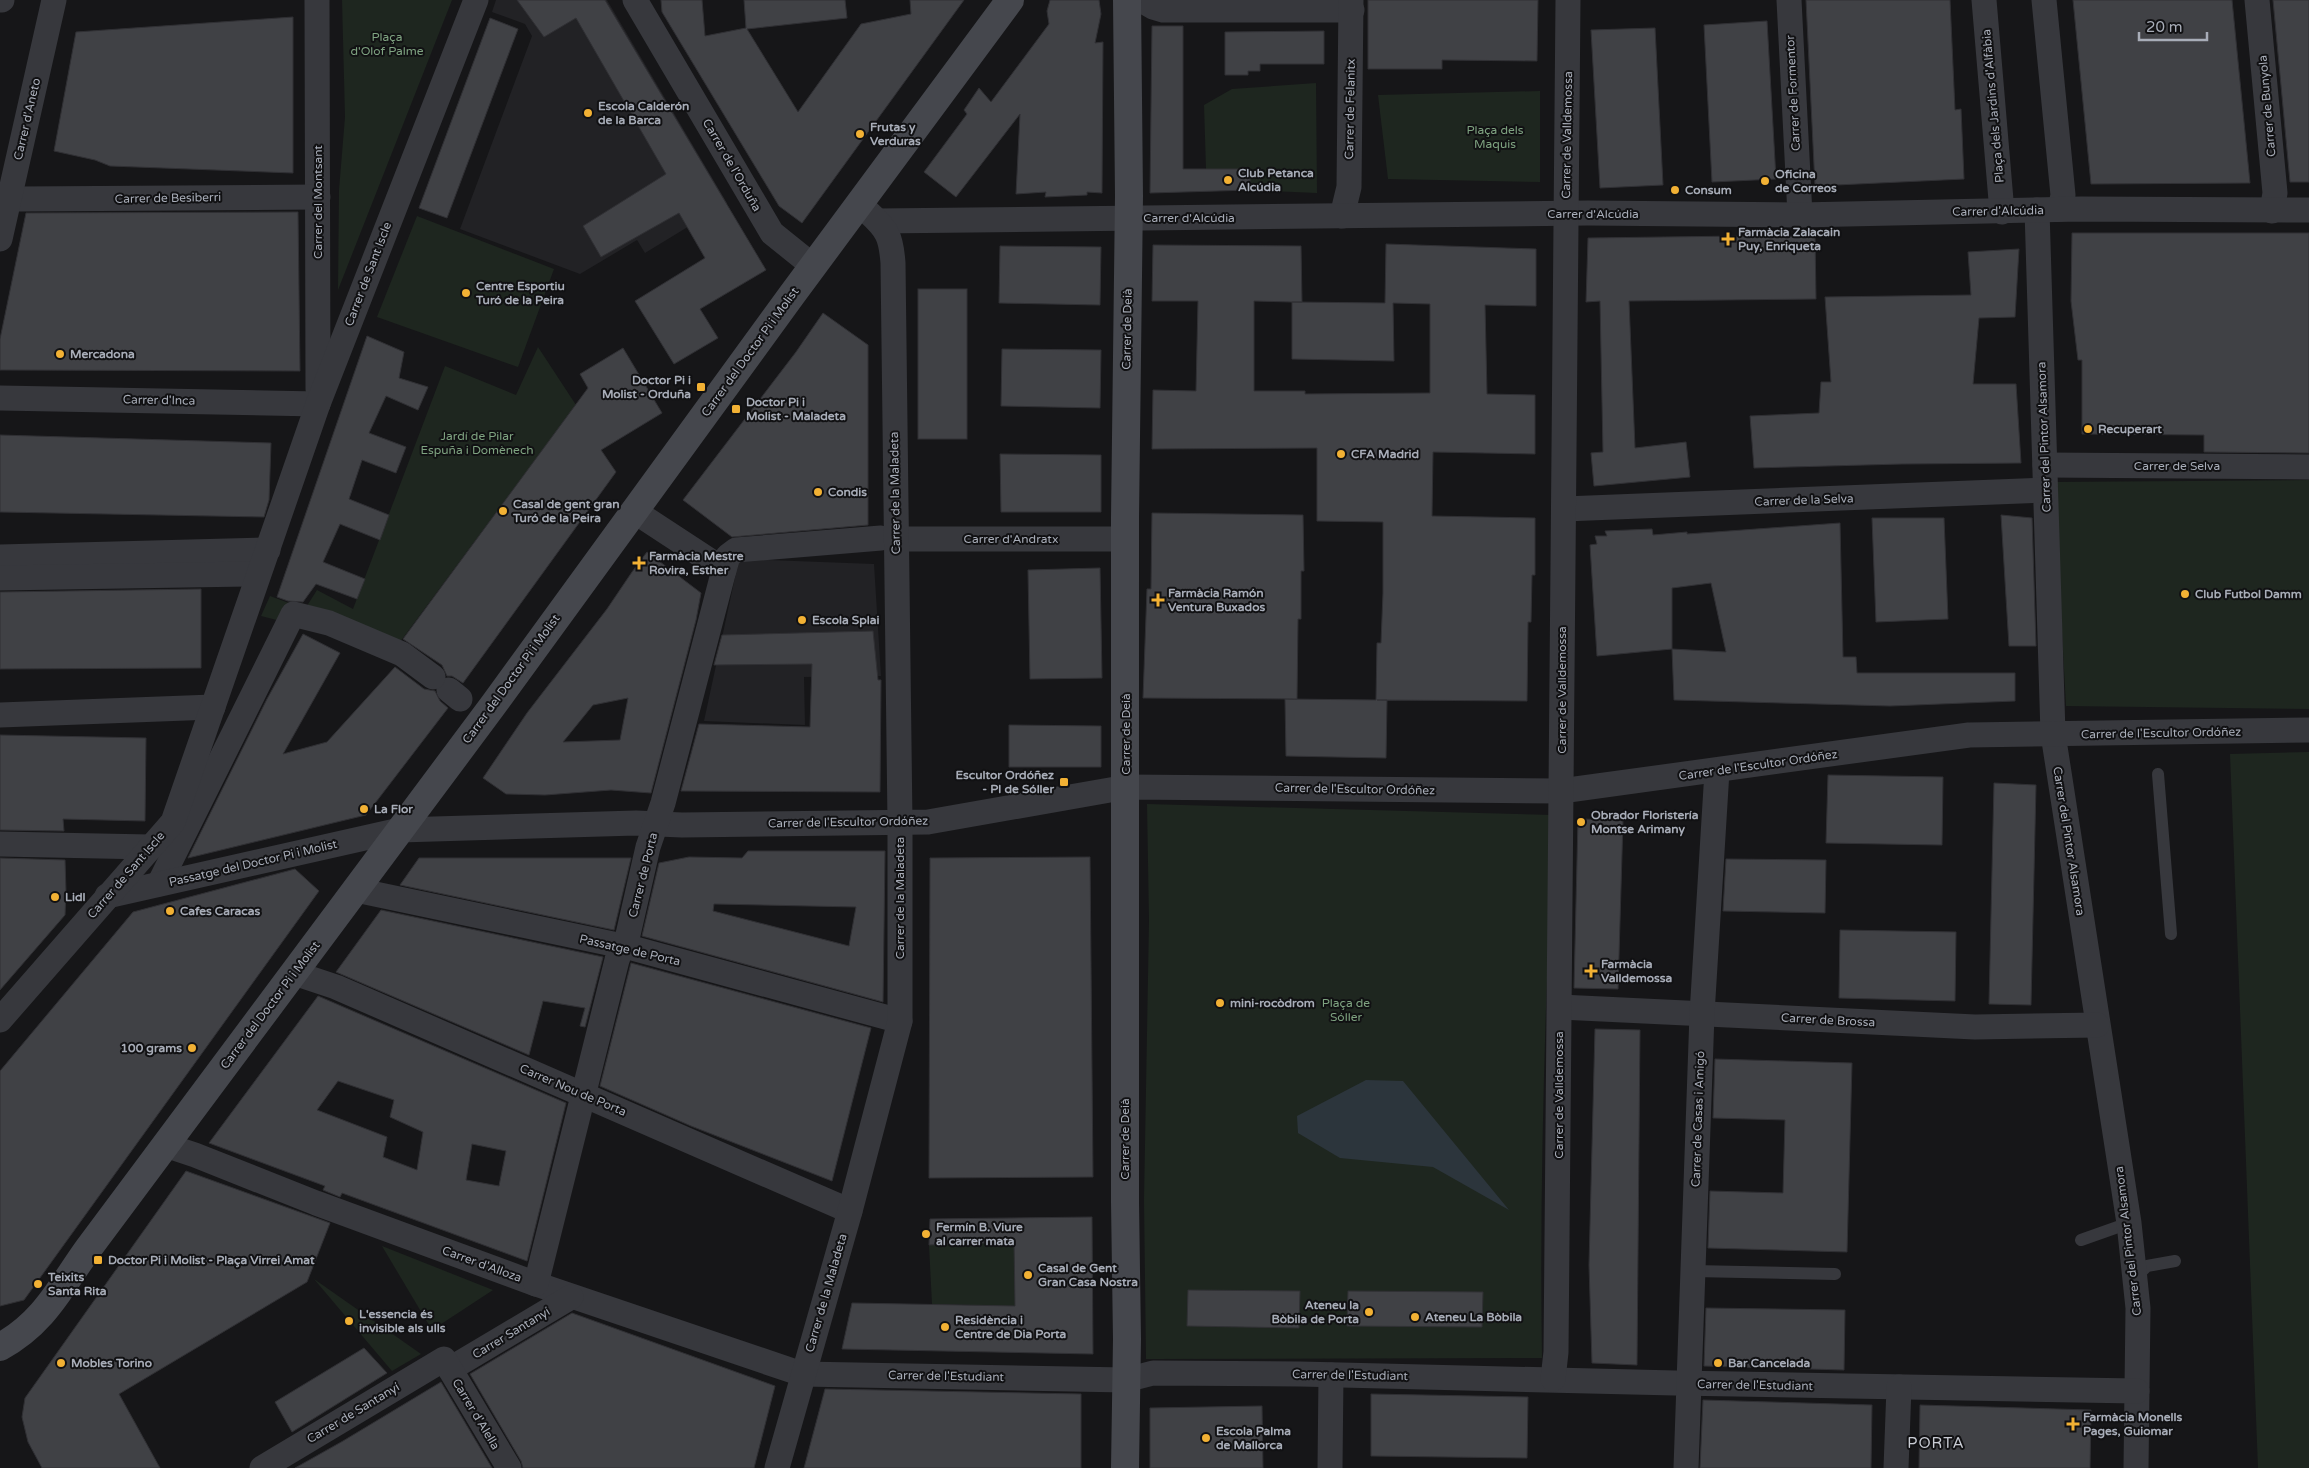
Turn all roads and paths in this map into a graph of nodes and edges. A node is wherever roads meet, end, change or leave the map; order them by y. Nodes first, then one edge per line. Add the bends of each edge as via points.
1 (54, 0) edge
2 (317, 0) edge
3 (476, 0) edge
4 (635, 0) edge
5 (1010, 0) edge
6 (1127, 0) edge
7 (1141, 0) edge
8 (1568, 0) edge
9 (1790, 0) edge
10 (1984, 0) edge
11 (2044, 0) edge
12 (2257, 0) edge
13 (1351, 5) edge
14 (318, 196) junction
15 (19, 200) dead end
16 (2048, 210) junction
17 (2309, 210) edge
18 (2272, 211) junction
19 (2002, 212) junction
20 (868, 213) junction
21 (1566, 215) junction
22 (1800, 215) junction
23 (1342, 216) junction
24 (1129, 218) junction
25 (0, 239) edge
26 (813, 266) junction
27 (0, 398) edge
28 (318, 404) junction
29 (2045, 465) junction
30 (2309, 467) edge
31 (2045, 490) junction
32 (1564, 509) junction
33 (634, 511) junction
34 (888, 539) junction
35 (1125, 539) junction
36 (268, 550) junction
37 (0, 557) edge
38 (724, 570) junction
39 (248, 574) dead end
40 (0, 578) edge
41 (448, 689) dead end
42 (213, 707) junction
43 (0, 715) edge
44 (2309, 730) edge
45 (2053, 734) junction
46 (1717, 770) junction
47 (2158, 774) dead end
48 (1127, 787) junction
49 (1561, 791) junction
50 (900, 823) junction
51 (656, 825) junction
52 (400, 830) junction
53 (0, 844) edge
54 (150, 846) junction
55 (159, 884) junction
56 (356, 890) junction
57 (107, 896) junction
58 (2171, 934) dead end
59 (622, 946) junction
60 (294, 973) junction
61 (1560, 1007) junction
62 (1702, 1014) junction
63 (0, 1020) edge
64 (900, 1021) junction
65 (2097, 1024) junction
66 (583, 1094) junction
67 (165, 1146) junction
68 (850, 1211) junction
69 (2129, 1223) junction
70 (2081, 1240) dead end
71 (2175, 1261) dead end
72 (1692, 1271) junction
73 (1835, 1274) dead end
74 (2134, 1278) junction
75 (536, 1284) junction
76 (571, 1297) junction
77 (0, 1347) edge
78 (447, 1364) junction
79 (802, 1374) junction
80 (1331, 1375) junction
81 (1554, 1379) junction
82 (1126, 1380) junction
83 (1690, 1384) junction
84 (1899, 1387) junction
85 (2137, 1391) junction
86 (262, 1468) edge
87 (509, 1468) edge
88 (777, 1468) edge
89 (1125, 1468) edge
90 (1330, 1468) edge
91 (1686, 1468) edge
92 (1896, 1468) edge
93 (2136, 1468) edge

1 - 25 street, Carrer d'Aneto
2 - 14 street, Carrer del Montsant
3 - 28 street, Carrer de Sant Iscle
4 - 26 street, Carrer de l'Orduña via 772,233
5 - 20 main road, Carrer del Doctor Pi i Molist
6 - 24 main road, Carrer de Deià
7 - 13 street via 1164,10
8 - 21 street, Carrer de Valldemossa
9 - 22 street, Carrer de Formentor
10 - 19 street, Plaça dels Jardins d'Alfàbia
11 - 16 street via 2063,194
12 - 18 street, Carrer de Bunyola via 2275,194
13 - 23 street, Carrer de Felanitx via 1349,187
14 - 15 street, Carrer de Besiberri
14 - 28 street, Carrer del Montsant
16 - 18 street, Carrer d'Alcúdia
16 - 19 street, Carrer d'Alcúdia
16 - 29 street, Carrer del Pintor Alsamora
17 - 18 street, Carrer d'Alcúdia
19 - 22 street, Carrer d'Alcúdia
20 - 24 street, Carrer d'Alcúdia
20 - 26 main road, Carrer del Doctor Pi i Molist
20 - 34 street, Carrer de la Maladeta via 892,241
21 - 22 street, Carrer d'Alcúdia
21 - 23 street, Carrer d'Alcúdia
21 - 32 street, Carrer de Valldemossa
23 - 24 street, Carrer d'Alcúdia
24 - 35 main road, Carrer de Deià
26 - 33 main road, Carrer del Doctor Pi i Molist
27 - 28 street, Carrer d'Inca
28 - 36 street, Carrer de Sant Iscle
29 - 30 street, Carrer de Selva
29 - 31 street, Carrer del Pintor Alsamora
31 - 32 street, Carrer de la Selva
31 - 45 street, Carrer del Pintor Alsamora
32 - 49 street, Carrer de Valldemossa
33 - 38 street
33 - 52 main road, Carrer del Doctor Pi i Molist
34 - 35 street, Carrer d'Andratx
34 - 38 street, Carrer d'Andratx via 736,550 728,556
34 - 50 street, Carrer de la Maladeta
35 - 48 main road, Carrer de Deià
36 - 37 street
36 - 42 street, Carrer de Sant Iscle via 258,605
38 - 51 street, Carrer de Porta
39 - 40 street
41 - 55 street, Carrer de Sant Iscle via 402,654 329,623 293,614
42 - 43 street
42 - 54 street, Carrer de Sant Iscle via 173,822
44 - 45 street, Carrer de l'Escultor Ordóñez
45 - 46 street, Carrer de l'Escultor Ordóñez via 1969,735
45 - 65 street, Carrer del Pintor Alsamora
46 - 49 street, Carrer de l'Escultor Ordóñez
46 - 62 street, Carrer de Casas i Amigó
47 - 58 lane
48 - 49 street, Carrer de l'Escultor Ordóñez
48 - 50 street, Carrer de l'Escultor Ordóñez via 928,822
48 - 82 main road, Carrer de Deià
49 - 61 street, Carrer de Valldemossa
50 - 51 street, Carrer de l'Escultor Ordóñez
50 - 64 street, Carrer de la Maladeta
51 - 52 street, Carrer de l'Escultor Ordóñez
51 - 59 street, Carrer de Porta via 627,939
52 - 55 street, Passatge del Doctor Pi i Molist
52 - 56 main road, Carrer del Doctor Pi i Molist
53 - 54 street
54 - 57 street, Carrer de Sant Iscle
55 - 57 street, Passatge del Doctor Pi i Molist
56 - 59 street, Passatge de Porta
56 - 60 main road, Carrer del Doctor Pi i Molist
57 - 63 street, Carrer de Sant Iscle
59 - 64 street, Passatge de Porta
59 - 66 street, Carrer de Porta
60 - 66 street, Carrer Nou de Porta via 336,987
60 - 67 main road, Carrer del Doctor Pi i Molist
61 - 62 street, Carrer de Brossa
61 - 81 street, Carrer de Valldemossa
62 - 65 street, Carrer de Brossa via 1975,1027
62 - 72 street, Carrer de Casas i Amigó
64 - 68 street, Carrer de la Maladeta
65 - 69 street, Carrer del Pintor Alsamora
66 - 68 street, Carrer Nou de Porta
66 - 75 street, Carrer de Porta
67 - 75 street, Carrer d'Alloza
67 - 77 main road, Carrer del Doctor Pi i Molist via 38,1319 22,1334
68 - 79 street, Carrer de la Maladeta
69 - 70 lane
69 - 74 street, Carrer del Pintor Alsamora
71 - 74 lane via 2147,1266
72 - 73 lane
72 - 83 street, Carrer de Casas i Amigó
74 - 85 street, Carrer del Pintor Alsamora via 2138,1308
75 - 76 street, Carrer d'Alloza
76 - 78 street, Carrer Santanyí
76 - 79 street, Carrer d'Alloza
78 - 86 street, Carrer de Santanyí
78 - 87 street, Carrer d'Alella
79 - 82 street, Carrer de l'Estudiant
79 - 88 street, Carrer de la Maladeta
80 - 81 street, Carrer de l'Estudiant
80 - 82 street, Carrer de l'Estudiant via 1153,1373
80 - 90 street
81 - 83 street, Carrer de l'Estudiant
82 - 89 main road, Carrer de Deià
83 - 84 street, Carrer de l'Estudiant
83 - 91 street, Carrer de Casas i Amigó
84 - 85 street, Carrer de l'Estudiant
84 - 92 street
85 - 93 street, Carrer del Pintor Alsamora

